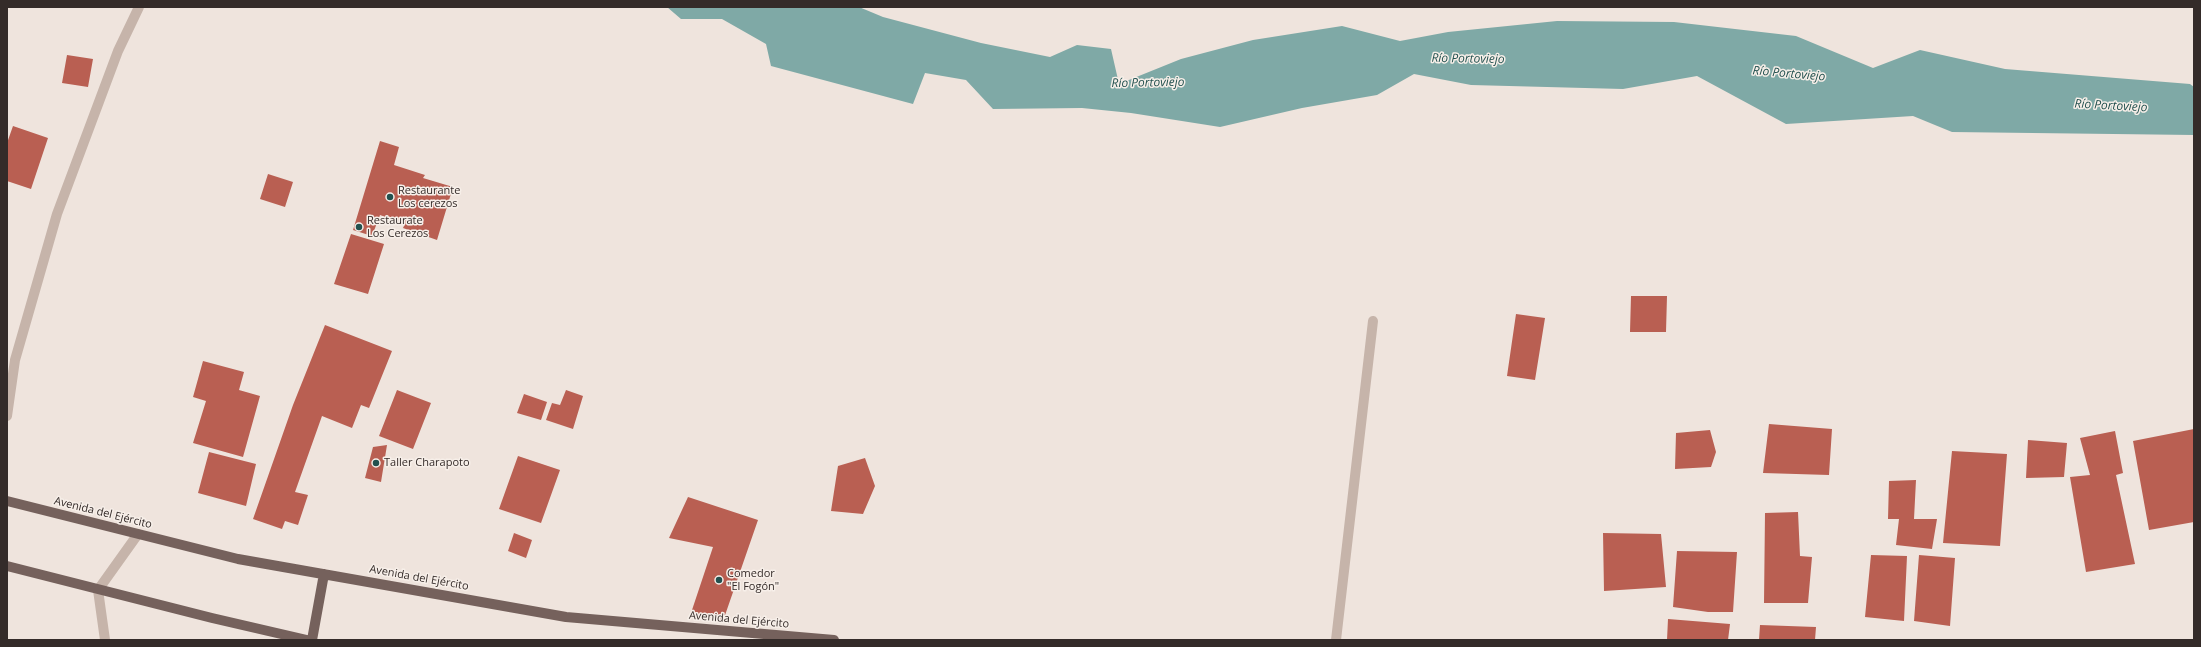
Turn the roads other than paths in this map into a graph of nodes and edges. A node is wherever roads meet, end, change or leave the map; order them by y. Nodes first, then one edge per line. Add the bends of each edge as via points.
1 (139, 7) edge
2 (1373, 321) dead end
3 (7, 416) edge
4 (7, 501) edge
5 (138, 534) junction
6 (7, 566) edge
7 (324, 574) junction
8 (98, 590) junction
9 (105, 640) edge
10 (307, 640) edge
11 (312, 640) edge
12 (834, 640) edge
13 (1336, 640) edge

1 - 3 street via 118,51 57,214 15,360
2 - 13 street
4 - 5 main road, Avenida del Ejército
5 - 7 main road, Avenida del Ejército via 238,559
5 - 8 street
6 - 8 main road
7 - 11 main road
7 - 12 main road, Avenida del Ejército via 566,617
8 - 9 street
8 - 10 main road

